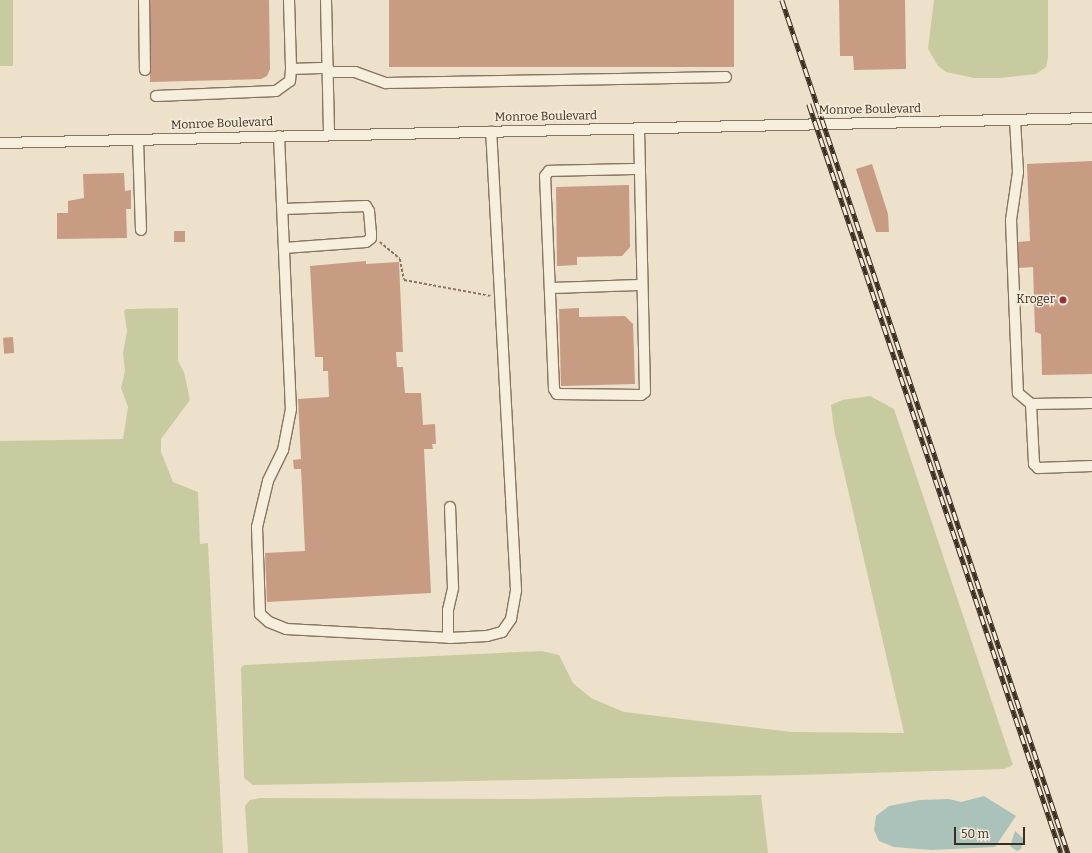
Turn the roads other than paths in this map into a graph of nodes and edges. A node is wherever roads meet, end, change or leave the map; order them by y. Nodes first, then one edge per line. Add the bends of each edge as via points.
1 (144, 0) edge
2 (289, 0) edge
3 (326, 0) edge
4 (291, 69) junction
5 (145, 70) dead end
6 (328, 70) junction
7 (726, 77) dead end
8 (156, 96) dead end
9 (1092, 118) edge
10 (1015, 120) junction
11 (640, 128) junction
12 (491, 132) junction
13 (329, 134) junction
14 (279, 136) junction
15 (138, 140) junction
16 (0, 143) edge
17 (640, 169) junction
18 (283, 210) junction
19 (141, 230) dead end
20 (284, 248) junction
21 (641, 285) junction
22 (550, 288) junction
23 (1092, 403) edge
24 (1031, 404) junction
25 (1092, 466) edge
26 (450, 507) dead end
27 (448, 637) junction

1 - 5 street
2 - 4 street
3 - 6 street
4 - 6 street
4 - 8 street via 290,81 276,91
6 - 7 street via 359,72 386,84
6 - 13 street
9 - 10 street, Monroe Boulevard
10 - 11 street, Monroe Boulevard
10 - 24 street via 1018,172 1011,220 1018,393
11 - 12 street, Monroe Boulevard
11 - 17 street
12 - 13 street, Monroe Boulevard
12 - 27 street via 516,590 511,619 502,632 487,636
13 - 14 street, Monroe Boulevard
14 - 15 street, Monroe Boulevard
14 - 18 street
15 - 16 street, Monroe Boulevard
15 - 19 street
17 - 21 street
17 - 22 street via 549,171 545,176
18 - 20 street
18 - 20 street via 366,206 369,211 371,238 366,242
20 - 27 street via 291,409 283,450 268,481 257,527 260,614 269,622 286,629
21 - 22 street
21 - 22 street via 645,392 641,395 557,394 554,389
23 - 24 street
24 - 25 street via 1034,464 1038,468
26 - 27 street via 453,588 448,610

